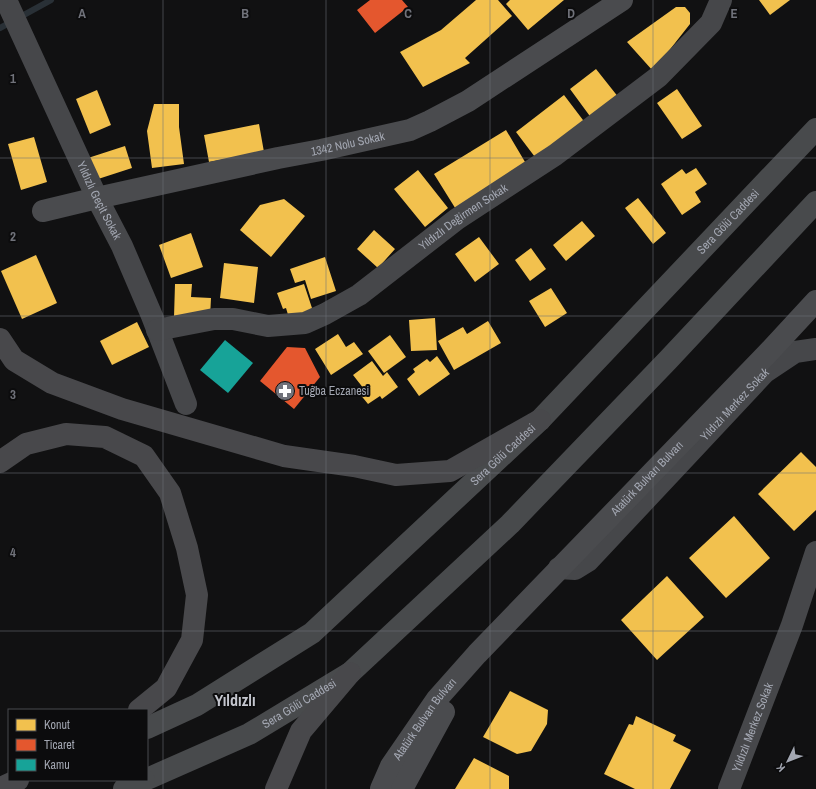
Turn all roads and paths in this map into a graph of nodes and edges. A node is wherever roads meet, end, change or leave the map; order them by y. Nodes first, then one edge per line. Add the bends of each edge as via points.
1 (6, 0) edge
2 (622, 0) edge
3 (721, 0) edge
4 (816, 129) edge
5 (97, 198) junction
6 (816, 202) edge
7 (43, 211) dead end
8 (816, 301) edge
9 (157, 330) junction
10 (0, 338) edge
11 (816, 349) edge
12 (186, 404) dead end
13 (540, 420) junction
14 (0, 462) edge
15 (816, 552) edge
16 (559, 568) junction
17 (477, 654) junction
18 (350, 673) junction
19 (140, 709) edge
20 (148, 728) edge
21 (148, 778) edge
22 (142, 781) edge
23 (124, 789) edge
24 (276, 789) edge
25 (381, 789) edge
26 (402, 789) edge
27 (729, 789) edge

1 - 5 street, Yıldızlı Geçit Sokak
2 - 5 street, 1342 Nolu Sokak via 468,101 410,130
3 - 9 street, Yıldızlı Değirmen Sokak via 711,23 658,77 555,155 458,219 359,295 305,323 268,326 233,319 214,319
4 - 13 main road, Sera Gölü Caddesi
5 - 7 street, 1342 Nolu Sokak
5 - 9 street, Yıldızlı Geçit Sokak via 122,246
6 - 18 main road, Sera Gölü Caddesi via 510,524
8 - 16 street, Atatürk Bulvarı Bulvarı
9 - 12 street, Yıldızlı Geçit Sokak
10 - 13 highway via 14,360 52,383 122,409 284,456 354,466 396,476 450,471
11 - 16 street, Yıldızlı Merkez Sokak via 795,352 765,372 588,561 575,569
13 - 20 main road, Sera Gölü Caddesi via 312,633 196,705
14 - 19 highway via 26,444 66,434 105,437 144,456 170,493 187,548 197,595 192,640 166,688
15 - 27 street, Yıldızlı Merkez Sokak via 792,625
16 - 17 street, Atatürk Bulvarı Bulvarı
17 - 25 street, Atatürk Bulvarı Bulvarı via 437,699 391,766
17 - 26 street, Atatürk Bulvarı Bulvarı
18 - 21 main road, Sera Gölü Caddesi via 249,734
18 - 24 highway via 301,731
22 - 23 main road, Sera Gölü Caddesi

